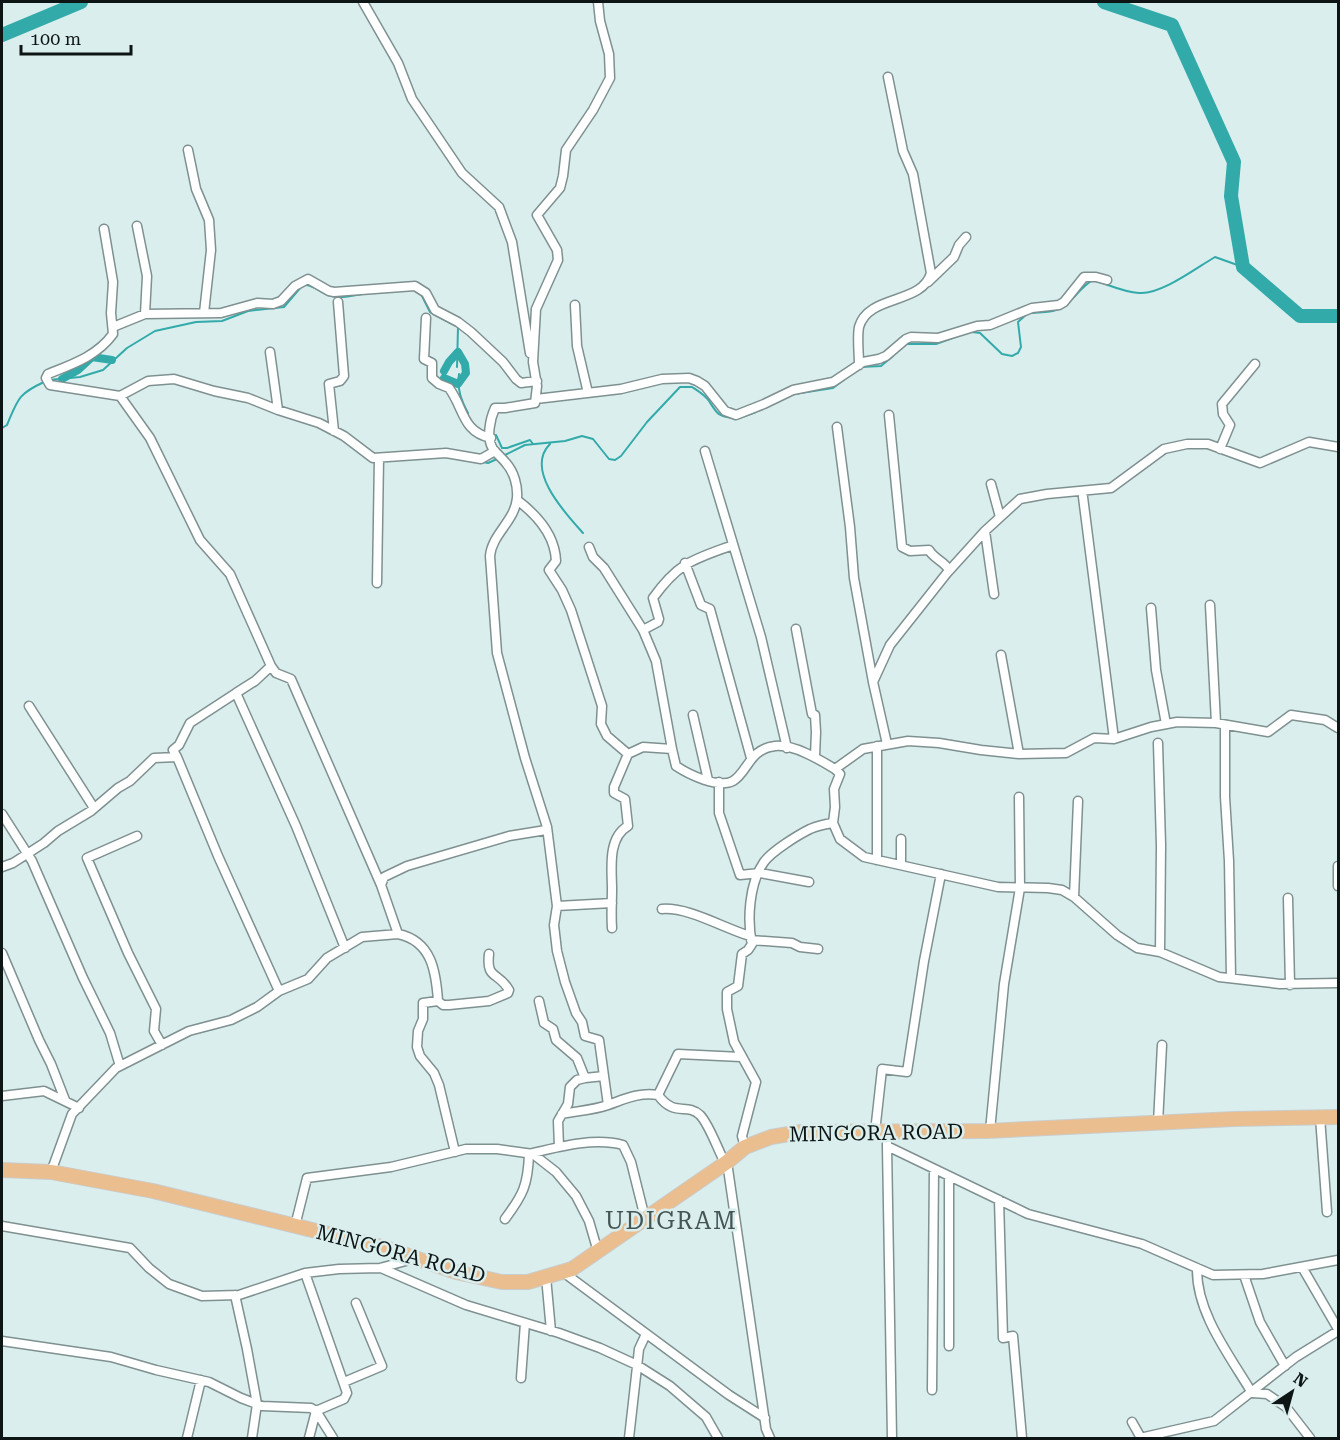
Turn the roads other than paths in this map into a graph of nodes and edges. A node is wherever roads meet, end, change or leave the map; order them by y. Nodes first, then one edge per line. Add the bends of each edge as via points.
1 (363, 2) edge
2 (598, 2) edge
3 (888, 77) dead end
4 (188, 150) dead end
5 (136, 226) dead end
6 (104, 229) dead end
7 (966, 237) dead end
8 (1107, 280) dead end
9 (927, 282) junction
10 (338, 302) dead end
11 (575, 305) dead end
12 (204, 313) junction
13 (145, 314) junction
14 (426, 318) dead end
15 (113, 327) junction
16 (270, 352) dead end
17 (532, 362) junction
18 (1255, 364) dead end
19 (859, 365) junction
20 (537, 381) junction
21 (588, 393) junction
22 (120, 396) junction
23 (536, 399) junction
24 (278, 410) junction
25 (889, 415) dead end
26 (837, 427) dead end
27 (334, 430) junction
28 (491, 438) junction
29 (1338, 447) edge
30 (1220, 448) junction
31 (705, 451) dead end
32 (495, 452) junction
33 (379, 458) junction
34 (991, 484) dead end
35 (1083, 497) dead end
36 (517, 500) junction
37 (1000, 517) junction
38 (986, 531) junction
39 (733, 545) junction
40 (589, 547) dead end
41 (686, 563) junction
42 (949, 570) junction
43 (376, 583) dead end
44 (994, 594) dead end
45 (1210, 605) dead end
46 (1151, 608) dead end
47 (796, 629) dead end
48 (643, 630) junction
49 (1001, 655) dead end
50 (271, 666) junction
51 (873, 682) junction
52 (236, 693) junction
53 (29, 706) dead end
54 (693, 714) dead end
55 (1166, 724) junction
56 (1221, 724) junction
57 (1338, 729) edge
58 (1114, 739) junction
59 (1158, 743) dead end
60 (887, 744) junction
61 (877, 746) junction
62 (787, 748) junction
63 (672, 749) junction
64 (628, 754) junction
65 (1019, 754) junction
66 (814, 756) junction
67 (177, 757) junction
68 (751, 758) junction
69 (835, 769) junction
70 (708, 780) junction
71 (719, 782) junction
72 (1019, 797) dead end
73 (1078, 801) dead end
74 (94, 808) junction
75 (2, 814) edge
76 (833, 823) junction
77 (547, 827) junction
78 (137, 836) dead end
79 (901, 839) dead end
80 (27, 852) junction
81 (877, 860) junction
82 (901, 866) junction
83 (1338, 866) edge
84 (2, 867) edge
85 (759, 873) junction
86 (941, 874) junction
87 (809, 882) dead end
88 (381, 885) junction
89 (1338, 886) edge
90 (1020, 888) junction
91 (1074, 897) junction
92 (1288, 898) dead end
93 (612, 903) junction
94 (556, 906) junction
95 (662, 909) dead end
96 (612, 928) dead end
97 (398, 934) junction
98 (751, 938) junction
99 (345, 948) junction
100 (818, 949) dead end
101 (1160, 952) junction
102 (2, 953) edge
103 (489, 954) dead end
104 (1231, 978) junction
105 (1338, 983) edge
106 (1290, 985) junction
107 (279, 991) junction
108 (438, 1001) junction
109 (539, 1001) dead end
110 (162, 1045) junction
111 (1162, 1045) dead end
112 (741, 1057) junction
113 (120, 1066) junction
114 (604, 1076) junction
115 (585, 1078) junction
116 (658, 1095) junction
117 (2, 1096) edge
118 (65, 1100) junction
119 (608, 1105) junction
120 (79, 1108) junction
121 (562, 1114) junction
122 (1320, 1117) junction
123 (1338, 1117) edge
124 (1158, 1123) junction
125 (990, 1131) junction
126 (883, 1137) junction
127 (745, 1146) junction
128 (559, 1147) junction
129 (455, 1152) junction
130 (529, 1154) junction
131 (726, 1162) junction
132 (934, 1169) junction
133 (2, 1170) edge
134 (51, 1172) junction
135 (949, 1177) junction
136 (999, 1200) junction
137 (1327, 1212) dead end
138 (645, 1218) junction
139 (505, 1219) dead end
140 (2, 1226) edge
141 (295, 1226) junction
142 (598, 1252) junction
143 (416, 1258) junction
144 (1338, 1260) edge
145 (1302, 1267) junction
146 (380, 1268) junction
147 (1197, 1268) junction
148 (563, 1272) junction
149 (305, 1273) junction
150 (1244, 1275) junction
151 (546, 1277) junction
152 (235, 1295) junction
153 (356, 1303) dead end
154 (525, 1323) junction
155 (1338, 1330) edge
156 (551, 1331) junction
157 (646, 1334) junction
158 (2, 1341) edge
159 (949, 1346) dead end
160 (637, 1365) junction
161 (1285, 1366) junction
162 (521, 1378) dead end
163 (201, 1380) junction
164 (344, 1382) junction
165 (932, 1390) dead end
166 (1252, 1393) junction
167 (257, 1404) junction
168 (316, 1411) junction
169 (765, 1418) junction
170 (1132, 1422) dead end
171 (187, 1438) edge
172 (252, 1438) edge
173 (309, 1438) edge
174 (333, 1438) edge
175 (629, 1438) edge
176 (718, 1438) edge
177 (770, 1438) edge
178 (892, 1438) edge
179 (1022, 1438) edge
180 (1140, 1438) edge
181 (1310, 1438) edge

1 - 17 street via 398,63 412,99 462,173 499,207 512,242
2 - 17 street via 610,78 566,150 560,188 537,215 557,250 558,260 536,309
3 - 9 street via 903,151 913,174 931,273
4 - 12 street via 196,189 209,220 211,250
5 - 13 street via 147,276
6 - 15 street via 113,282
7 - 9 street via 954,257
8 - 19 street via 1084,277 1059,305 1032,308 990,325 938,338 911,337 879,359
9 - 19 street via 912,294 880,306 864,319 859,327
10 - 27 street via 344,376 329,384
11 - 21 street via 577,346
12 - 13 street
12 - 20 street via 227,313 257,303 273,304 308,279 334,292 416,286 426,293 435,310 471,332 521,383
13 - 15 street
14 - 28 street via 424,359 432,363 432,378 452,392 472,429
15 - 22 street via 108,340 84,360 48,374 47,381
16 - 24 street
17 - 20 street
18 - 30 street via 1222,404 1230,425
19 - 21 street via 833,382 793,390 736,415 725,411 705,386 689,378
20 - 23 street
21 - 23 street
22 - 24 street via 148,381 174,379
22 - 50 street via 150,438 200,540 230,574
23 - 28 street via 535,403 495,408
24 - 27 street
25 - 42 street via 902,547 910,551 929,550
26 - 51 street via 854,578
27 - 33 street via 373,458
28 - 32 street
29 - 30 street via 1308,442 1260,463
30 - 37 street via 1187,444 1164,449 1111,488 1020,499
31 - 39 street
32 - 33 street via 481,459 446,453
32 - 36 street via 511,470
33 - 43 street
34 - 37 street
35 - 58 street
36 - 64 street via 537,516 552,544 556,561 549,570 571,610 602,706 601,724 610,740
36 - 77 street via 509,520 490,546 495,633 509,702
37 - 38 street
38 - 42 street
38 - 44 street
39 - 41 street
39 - 62 street via 761,637
40 - 48 street
41 - 48 street via 653,598 659,619
41 - 68 street via 701,605 710,609
42 - 51 street via 890,645
45 - 56 street
46 - 55 street
47 - 66 street via 815,715
48 - 63 street via 656,661
49 - 65 street
50 - 52 street
50 - 88 street via 276,673 291,679
51 - 60 street
52 - 67 street via 190,723 173,750
52 - 99 street
53 - 74 street
54 - 70 street
55 - 56 street
55 - 58 street
56 - 57 street via 1268,732 1291,715 1325,720
56 - 104 street
58 - 65 street via 1094,738 1066,753
59 - 101 street
60 - 61 street
60 - 65 street via 939,742
61 - 69 street via 863,750
61 - 81 street
62 - 66 street
62 - 68 street via 775,746
63 - 64 street via 643,747
63 - 70 street via 676,766 698,779
64 - 93 street via 614,787 614,793 625,799 628,826 623,829 611,858
66 - 69 street
67 - 74 street via 154,758
67 - 107 street
68 - 71 street via 734,780
69 - 76 street via 840,774 834,789
70 - 71 street
71 - 85 street via 719,813 740,875
72 - 90 street
73 - 91 street
74 - 80 street
75 - 80 street
76 - 81 street via 840,839 864,857
76 - 85 street via 812,828 787,844 764,862
77 - 88 street via 407,866 384,877
77 - 94 street
78 - 110 street via 87,858 156,1009 154,1031
79 - 82 street
80 - 84 street
80 - 113 street via 110,1033
81 - 82 street
82 - 86 street
83 - 89 street
85 - 87 street
85 - 98 street via 752,892
86 - 90 street
86 - 126 street via 908,1072 882,1069
88 - 97 street
90 - 91 street via 1062,890
90 - 125 street via 1004,984
91 - 101 street via 1137,948
92 - 106 street
93 - 94 street
93 - 96 street
94 - 114 street via 556,942 565,982 585,1036 599,1040
95 - 98 street via 688,912
97 - 99 street via 362,937
97 - 108 street via 410,936 430,957 437,978
98 - 100 street
98 - 112 street via 751,947 742,954 738,986 727,992 734,1042
99 - 107 street via 327,958 308,979
101 - 104 street via 1219,977
102 - 118 street
103 - 108 street via 490,972 505,984 508,993 489,1000 449,1005
104 - 106 street
105 - 106 street
107 - 110 street via 231,1020 189,1031
108 - 129 street via 423,1003 417,1047 439,1085
109 - 115 street via 543,1023 577,1058
110 - 113 street
111 - 124 street
112 - 116 street via 678,1054
112 - 127 street via 756,1086 742,1136
113 - 120 street
114 - 115 street
114 - 119 street
115 - 121 street via 570,1087
116 - 119 street via 626,1097
116 - 131 street via 675,1110 694,1111 702,1116
117 - 118 street via 44,1092
118 - 120 street
119 - 121 street
120 - 134 street via 72,1114
121 - 128 street via 557,1129
122 - 123 highway, MINGORA ROAD
122 - 124 highway, MINGORA ROAD
122 - 137 street
124 - 125 highway, MINGORA ROAD
125 - 126 highway, MINGORA ROAD
126 - 127 highway, MINGORA ROAD via 801,1132
126 - 132 street
126 - 178 street
127 - 131 highway, MINGORA ROAD
128 - 130 street
128 - 138 street via 610,1142 623,1145
129 - 130 street via 497,1149
129 - 141 street via 391,1167 307,1178
130 - 139 street via 529,1174 522,1196
130 - 142 street via 556,1172 576,1196
131 - 138 highway, MINGORA ROAD
131 - 169 street
132 - 135 street
132 - 165 street
133 - 134 highway, MINGORA ROAD
134 - 141 highway, MINGORA ROAD via 153,1191
135 - 136 street
135 - 159 street
136 - 147 street via 1028,1214 1142,1244
136 - 179 street via 1003,1338 1013,1336
138 - 142 highway, MINGORA ROAD
140 - 152 street via 130,1248 169,1284 202,1296
141 - 143 highway, MINGORA ROAD
142 - 148 highway, MINGORA ROAD
143 - 146 street
143 - 151 highway, MINGORA ROAD via 502,1282
144 - 145 street
145 - 150 street
145 - 155 street
146 - 149 street
146 - 154 street via 466,1305
147 - 150 street via 1213,1275
147 - 166 street via 1203,1306
148 - 151 highway, MINGORA ROAD
148 - 157 street
149 - 152 street
149 - 164 street
150 - 161 street via 1260,1322
151 - 156 street
152 - 167 street
153 - 164 street via 382,1366
154 - 156 street
154 - 162 street
155 - 161 street
156 - 160 street
157 - 160 street
157 - 169 street
158 - 163 street via 111,1357
160 - 175 street
160 - 176 street via 670,1386 706,1417
161 - 166 street
163 - 167 street
163 - 171 street
164 - 168 street via 344,1399
166 - 180 street via 1214,1421
166 - 181 street via 1267,1394 1286,1407
167 - 168 street
167 - 172 street
168 - 173 street
168 - 174 street
169 - 177 street
170 - 180 street

